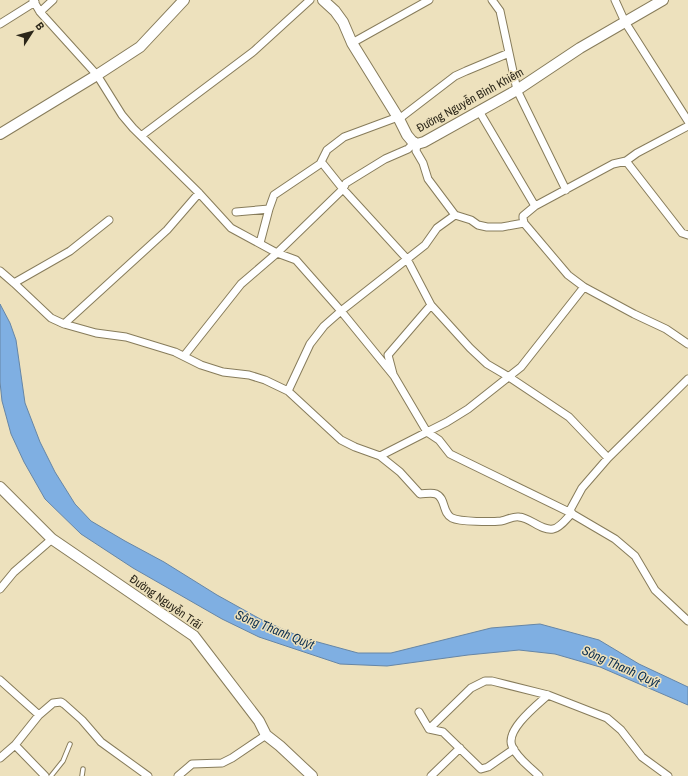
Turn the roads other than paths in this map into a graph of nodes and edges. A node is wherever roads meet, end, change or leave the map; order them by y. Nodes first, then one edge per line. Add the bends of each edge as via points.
1 (53, 0) edge
2 (184, 0) edge
3 (310, 0) edge
4 (323, 0) edge
5 (429, 0) edge
6 (492, 0) edge
7 (615, 0) edge
8 (663, 0) edge
9 (34, 1) edge
10 (40, 12) junction
11 (625, 22) junction
12 (0, 24) edge
13 (352, 42) junction
14 (509, 53) junction
15 (98, 75) junction
16 (517, 90) junction
17 (479, 111) junction
18 (399, 118) junction
19 (688, 122) edge
20 (688, 126) edge
21 (0, 134) edge
22 (141, 136) junction
23 (415, 144) junction
24 (626, 161) junction
25 (320, 164) junction
26 (343, 190) junction
27 (566, 190) junction
28 (199, 193) junction
29 (535, 206) junction
30 (269, 209) junction
31 (236, 212) dead end
32 (455, 214) junction
33 (109, 220) dead end
34 (524, 223) junction
35 (688, 235) edge
36 (260, 243) junction
37 (277, 253) junction
38 (407, 259) junction
39 (0, 271) edge
40 (14, 283) junction
41 (584, 287) junction
42 (431, 305) junction
43 (341, 311) junction
44 (64, 324) junction
45 (688, 344) edge
46 (184, 356) junction
47 (394, 376) junction
48 (509, 377) junction
49 (688, 379) edge
50 (288, 391) junction
51 (427, 432) junction
52 (380, 456) junction
53 (608, 458) junction
54 (0, 487) edge
55 (570, 513) junction
56 (52, 539) junction
57 (0, 589) edge
58 (688, 621) edge
59 (0, 680) edge
60 (548, 695) junction
61 (419, 712) dead end
62 (39, 715) junction
63 (429, 729) junction
64 (266, 735) junction
65 (70, 744) dead end
66 (15, 745) junction
67 (460, 748) junction
68 (514, 749) junction
69 (0, 758) edge
70 (83, 769) dead end
71 (45, 776) edge
72 (51, 776) edge
73 (82, 776) edge
74 (148, 776) edge
75 (178, 776) edge
76 (312, 776) edge
77 (431, 776) edge
78 (539, 776) edge
79 (668, 776) edge

1 - 10 street
2 - 15 street via 140,47
3 - 22 street via 254,51
4 - 13 street, Đường Nguyễn Bỉnh Khiêm via 343,22
5 - 13 street
6 - 14 street via 500,11
7 - 11 street
8 - 11 street, Đường Nguyễn Bỉnh Khiêm
9 - 10 street
9 - 12 street
10 - 15 street
11 - 16 street, Đường Nguyễn Bỉnh Khiêm
11 - 19 street
13 - 18 street, Đường Nguyễn Bỉnh Khiêm
14 - 16 street
14 - 18 street via 455,76
15 - 21 street
15 - 22 street via 122,115
16 - 17 street, Đường Nguyễn Bỉnh Khiêm
16 - 27 street
17 - 23 street, Đường Nguyễn Bỉnh Khiêm via 424,142
17 - 29 street
18 - 23 street, Đường Nguyễn Bỉnh Khiêm via 407,135
18 - 25 street via 344,137 327,150
20 - 24 street
22 - 28 street
23 - 26 street via 350,180
23 - 32 street via 428,180
24 - 27 street via 613,164
24 - 35 street via 682,233
25 - 26 street via 325,165
25 - 30 street via 274,195
26 - 37 street
26 - 38 street
27 - 29 street
28 - 36 street via 231,228
28 - 44 street via 167,230
29 - 34 street via 523,216
30 - 31 street
30 - 36 street
32 - 34 street via 487,228
32 - 38 street via 437,228 425,245
33 - 40 street via 70,251
34 - 41 street via 568,275
36 - 37 street
37 - 43 street via 296,260
37 - 46 street via 241,284
38 - 42 street
38 - 43 street
39 - 40 street
40 - 44 street via 50,318
41 - 45 street via 666,329
41 - 48 street via 521,367
42 - 47 street via 388,354
42 - 48 street via 470,348 488,364
43 - 47 street
43 - 50 street via 324,326 310,344
44 - 46 street via 96,333 126,337
46 - 50 street via 201,365 223,372 249,375
47 - 51 street
48 - 51 street via 468,409
48 - 53 street via 569,418
49 - 53 street
50 - 52 street via 341,440
51 - 52 street
51 - 55 street via 439,440 450,454
52 - 55 street via 400,472 420,494 435,493 439,496 445,511 453,519 500,521 520,517 543,528 554,529
53 - 55 street via 582,488
54 - 56 street, Đường Nguyễn Trãi
55 - 58 street via 615,539 635,556 655,590
56 - 57 street via 14,572
56 - 64 street, Đường Nguyễn Trãi via 194,636 259,721
59 - 62 street
60 - 63 street via 485,681 470,688
60 - 68 street via 513,732 511,740
60 - 79 street via 606,718 621,730 642,757
61 - 63 street
62 - 66 street
62 - 74 street via 53,703 61,702 82,720 97,739
63 - 67 street via 443,732
64 - 75 street via 227,761 216,764 192,764
64 - 76 street, Đường Nguyễn Trãi
65 - 72 lane via 60,766
66 - 69 street
66 - 71 street
67 - 68 street via 483,769
67 - 77 street
68 - 78 street
70 - 73 lane

